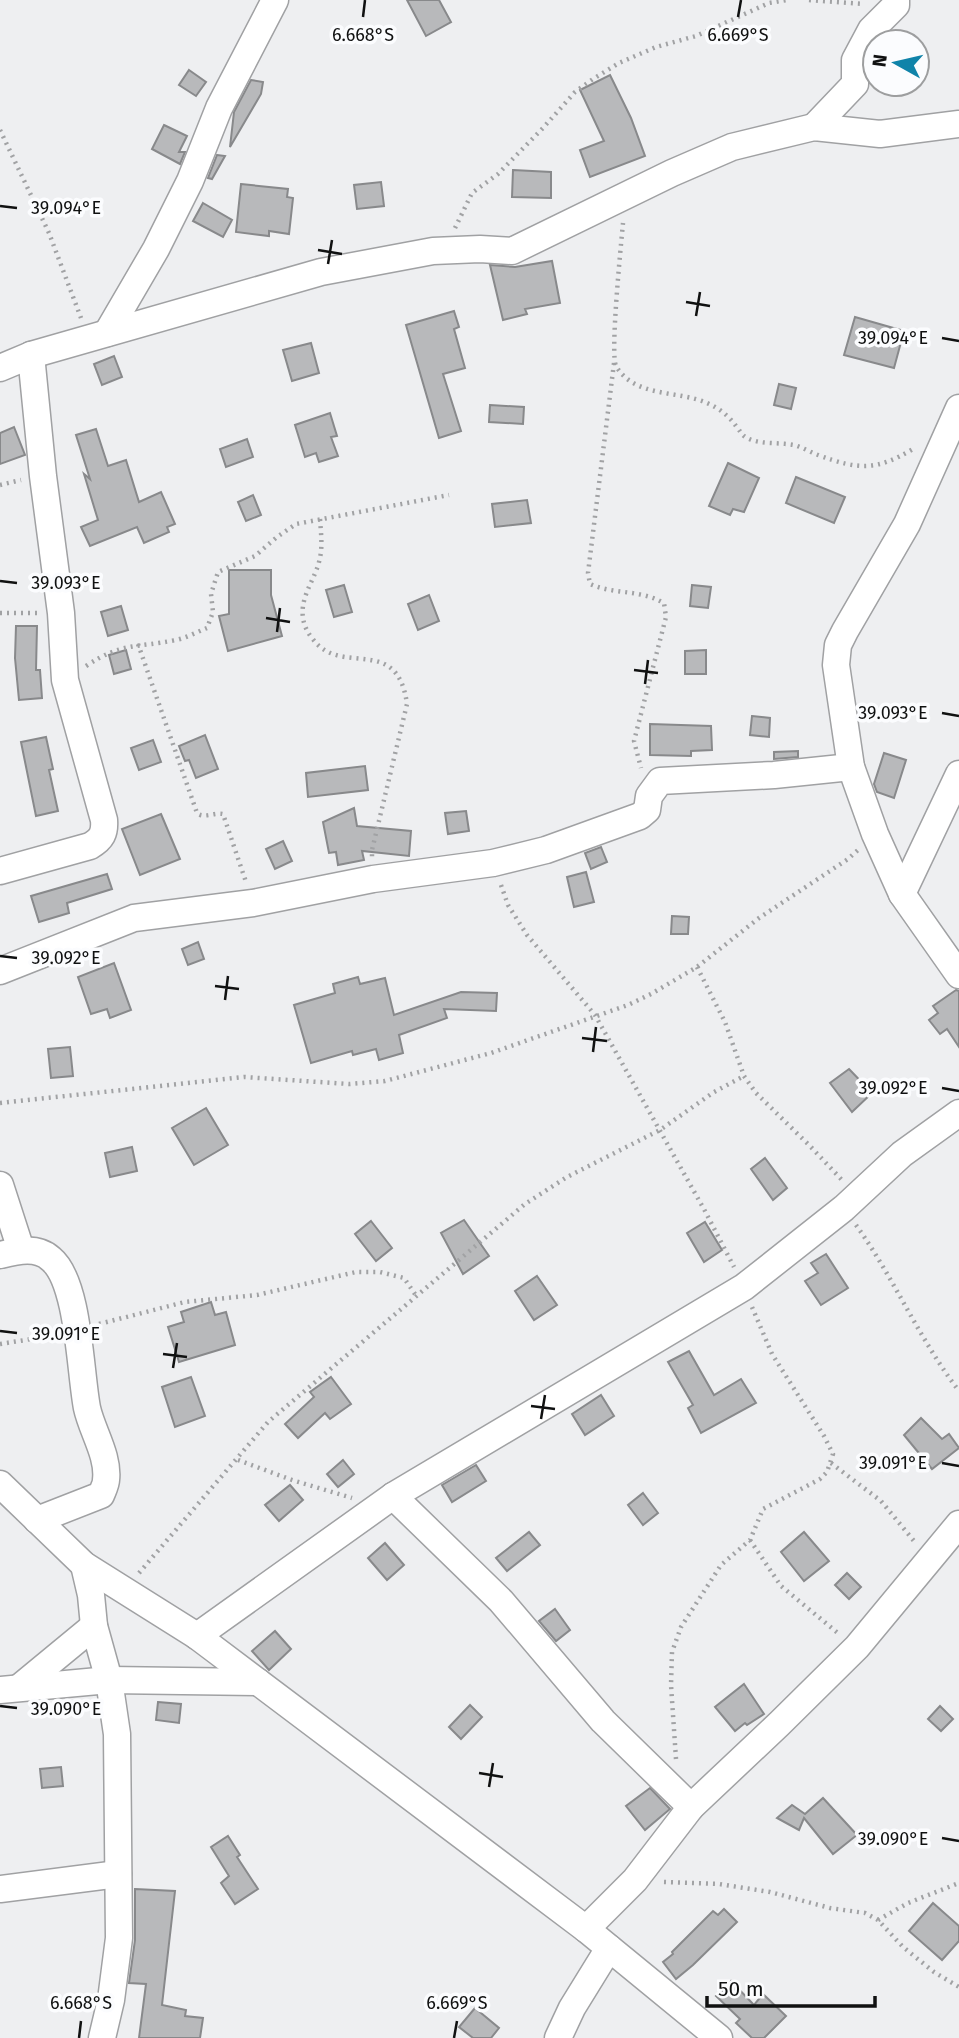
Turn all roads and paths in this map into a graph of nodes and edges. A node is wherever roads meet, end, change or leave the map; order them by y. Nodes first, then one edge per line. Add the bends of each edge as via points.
1 (275, 0) edge
2 (787, 0) edge
3 (809, 0) edge
4 (896, 2) edge
5 (959, 124) edge
6 (814, 127) junction
7 (0, 130) edge
8 (624, 198) junction
9 (433, 251) junction
10 (98, 336) junction
11 (30, 355) junction
12 (614, 363) junction
13 (0, 368) edge
14 (959, 408) edge
15 (916, 447) dead end
16 (449, 495) dead end
17 (320, 519) junction
18 (0, 613) edge
19 (61, 613) junction
20 (138, 644) junction
21 (65, 680) junction
22 (851, 767) junction
23 (959, 774) edge
24 (649, 796) junction
25 (875, 834) junction
26 (492, 863) junction
27 (0, 871) edge
28 (373, 879) junction
29 (902, 894) junction
30 (253, 903) junction
31 (697, 967) junction
32 (0, 971) edge
33 (959, 975) edge
34 (595, 1015) junction
35 (744, 1076) junction
36 (0, 1103) edge
37 (959, 1113) edge
38 (660, 1130) junction
39 (0, 1185) edge
40 (850, 1203) junction
41 (10, 1253) edge
42 (744, 1287) junction
43 (417, 1297) junction
44 (77, 1332) junction
45 (0, 1343) edge
46 (959, 1391) edge
47 (238, 1460) junction
48 (831, 1463) junction
49 (0, 1485) edge
50 (386, 1501) junction
51 (37, 1520) junction
52 (959, 1524) edge
53 (750, 1539) junction
54 (929, 1558) junction
55 (84, 1565) junction
56 (124, 1590) junction
57 (94, 1626) junction
58 (197, 1636) junction
59 (857, 1647) junction
60 (109, 1680) junction
61 (258, 1682) junction
62 (10, 1689) edge
63 (684, 1799) junction
64 (118, 1874) junction
65 (635, 1880) junction
66 (959, 1883) edge
67 (0, 1889) edge
68 (878, 1920) junction
69 (586, 1929) junction
70 (609, 1948) junction
71 (959, 1987) edge
72 (102, 2038) edge
73 (558, 2038) edge
74 (719, 2038) edge

1 - 10 street via 219,107 167,227
2 - 9 path via 656,47 584,85 507,164 472,192 450,236
3 - 4 path
4 - 6 street via 855,60 855,84
5 - 6 street via 880,134
6 - 8 street via 732,147
7 - 10 path
8 - 9 street via 512,251
8 - 12 path
9 - 10 street via 321,272
10 - 11 street
11 - 13 street
11 - 19 street
12 - 15 path via 637,384 718,409 741,434 756,442 794,445 861,468 893,461
12 - 24 path via 589,573 590,584 600,589 650,595 664,603 666,617 634,741
14 - 22 street via 907,524 838,645 837,674
16 - 17 path
17 - 20 path via 296,524 255,556 218,572 207,628 177,640
17 - 28 path via 319,563 304,599 307,631 327,653 379,660 396,673 407,704 372,850
18 - 19 path
19 - 21 street
20 - 21 path via 113,650
20 - 30 path via 197,813 223,814
21 - 27 street via 105,831 90,846
22 - 24 street via 660,781
22 - 25 street
23 - 29 street
24 - 26 street via 647,810 640,816 546,850
25 - 29 street
25 - 31 path via 848,859 759,918
26 - 28 street
26 - 34 path via 508,905 527,935
28 - 30 street
29 - 33 street
30 - 32 street via 134,918
31 - 34 path via 651,995
31 - 35 path via 725,1022
34 - 36 path via 491,1054 385,1081 348,1084 244,1077
34 - 38 path
35 - 38 path via 714,1091
35 - 40 path via 829,1165
37 - 40 street via 902,1154
38 - 42 path
38 - 43 path via 567,1177 525,1205
39 - 41 street
40 - 42 street
40 - 46 path via 862,1234 935,1360
41 - 44 street via 40,1253 52,1259 63,1274
42 - 48 path via 772,1354 833,1454
42 - 50 street
43 - 44 path via 404,1278 356,1272 257,1295 185,1302
43 - 47 path via 268,1422
44 - 45 path
44 - 51 street via 88,1410 107,1480 101,1495
47 - 50 path via 292,1480
47 - 56 path
48 - 53 path via 820,1479 763,1509
48 - 54 path via 881,1501
49 - 51 street
50 - 58 street
50 - 63 street via 501,1601 603,1721
51 - 55 street
52 - 54 street
53 - 59 path via 781,1586
53 - 63 path via 720,1565 681,1627 672,1652 671,1685
54 - 59 street
55 - 56 street
55 - 57 street
56 - 58 street
57 - 60 street
57 - 62 street
58 - 61 street
59 - 63 street via 779,1724
60 - 61 street
60 - 62 street
60 - 64 street via 117,1734
61 - 69 street
63 - 65 street
64 - 67 street
64 - 72 street via 119,1938
65 - 68 path via 770,1892
65 - 69 street
66 - 68 path
68 - 71 path via 903,1947
69 - 70 street
70 - 73 street
70 - 74 street

